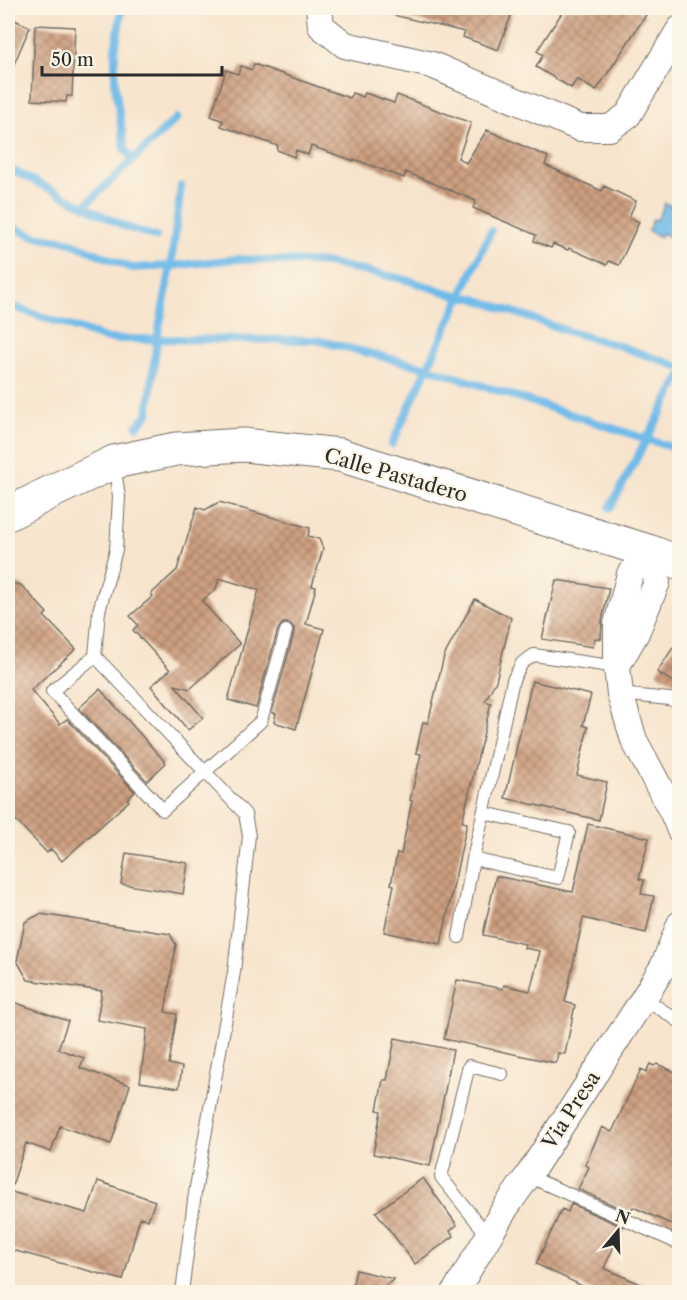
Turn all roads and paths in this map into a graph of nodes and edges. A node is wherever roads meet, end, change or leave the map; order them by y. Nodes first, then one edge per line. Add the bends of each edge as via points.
1 (320, 17) edge
2 (680, 29) edge
3 (114, 462) junction
4 (8, 514) edge
5 (665, 557) edge
6 (286, 631) dead end
7 (95, 656) junction
8 (617, 667) junction
9 (620, 694) junction
10 (680, 703) edge
11 (204, 772) junction
12 (484, 813) junction
13 (680, 831) edge
14 (473, 859) junction
15 (680, 924) edge
16 (459, 937) dead end
17 (644, 998) junction
18 (680, 1022) edge
19 (502, 1074) dead end
20 (528, 1176) junction
21 (488, 1236) junction
22 (680, 1244) edge
23 (182, 1293) edge
24 (455, 1293) edge

1 - 2 street via 345,45 432,65 580,128 610,128 628,115
3 - 4 street, Calle Pastadero
3 - 5 street, Calle Pastadero via 176,449 244,445 340,455
3 - 7 lane via 119,497 116,550 99,611
5 - 8 street via 636,633
6 - 11 lane via 261,721
7 - 11 lane
7 - 11 lane via 52,691 163,810
8 - 9 street
8 - 12 lane via 534,654 522,663 513,680
9 - 10 lane
9 - 13 street via 634,740
11 - 23 lane via 245,814 249,836 234,972 195,1193
12 - 14 lane
12 - 14 lane via 569,832 558,878
14 - 16 lane
15 - 17 street, Via Presa via 664,965
17 - 18 lane
17 - 20 street, Via Presa
19 - 21 lane via 469,1066 441,1177
20 - 21 street, Via Presa
20 - 22 lane
21 - 24 street, Via Presa

